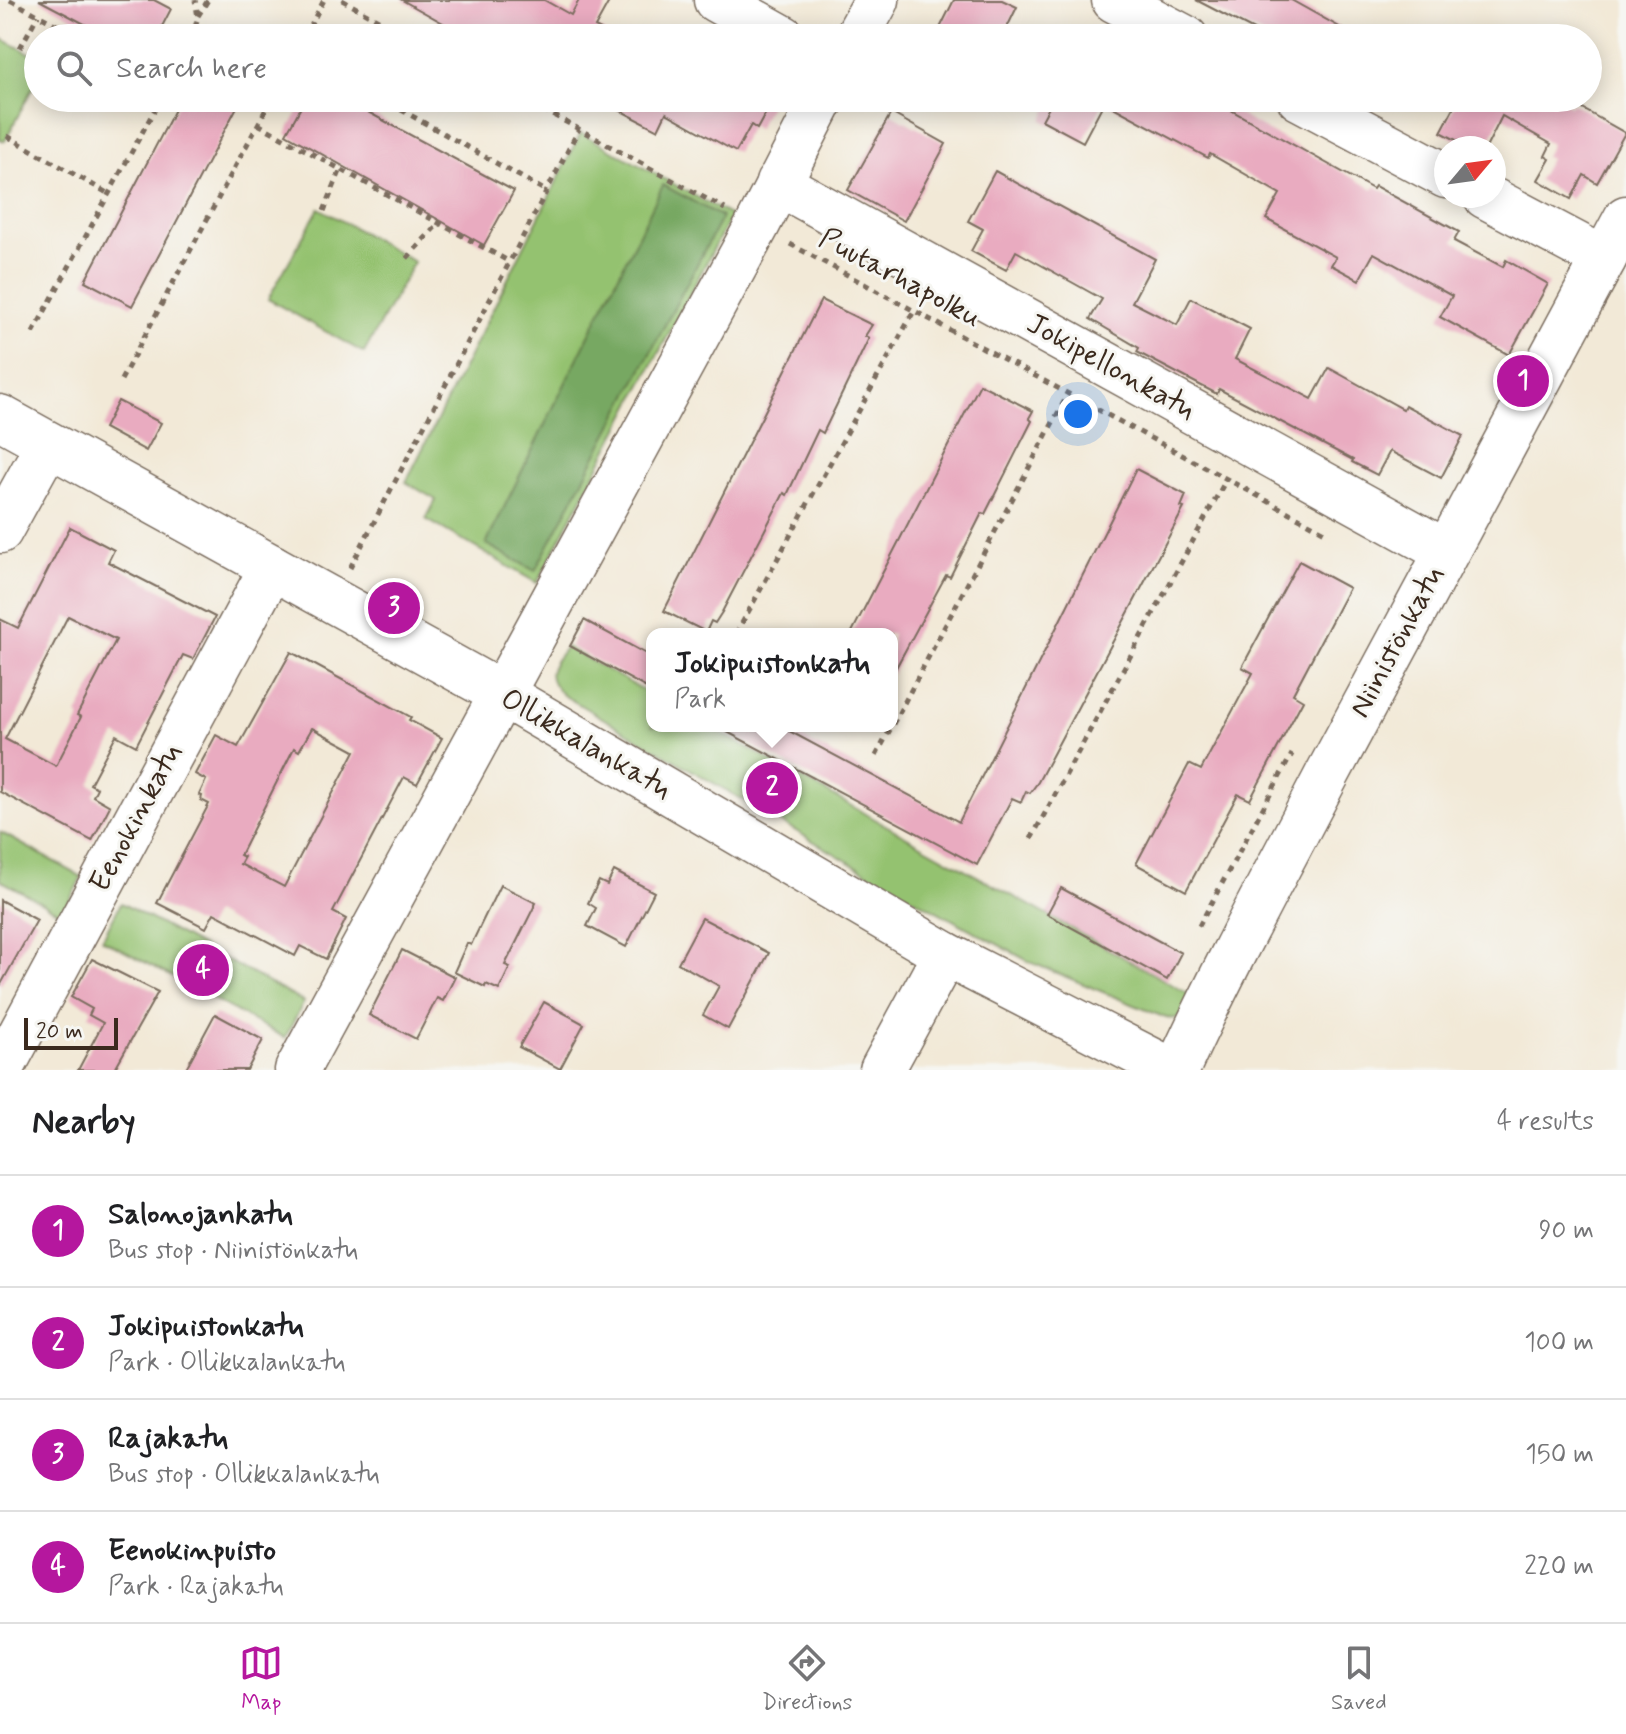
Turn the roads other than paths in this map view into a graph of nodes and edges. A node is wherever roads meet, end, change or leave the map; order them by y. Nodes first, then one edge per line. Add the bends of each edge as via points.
1 (716, 0) edge
2 (877, 0) edge
3 (1114, 0) edge
4 (759, 24) edge
5 (864, 24) edge
6 (1159, 24) edge
7 (816, 112) edge
8 (1325, 112) edge
9 (1434, 170) edge
10 (778, 183) junction
11 (1506, 207) edge
12 (1626, 218) edge
13 (1604, 259) junction
14 (0, 417) edge
15 (48, 444) junction
16 (0, 531) edge
17 (1445, 551) junction
18 (272, 567) junction
19 (502, 694) junction
20 (945, 954) junction
21 (1, 1070) edge
22 (297, 1070) edge
23 (882, 1070) edge
24 (1174, 1070) edge

1 - 4 street
2 - 5 street
3 - 6 street
7 - 10 street
8 - 9 street
10 - 17 street, Jokipellonkatu
10 - 19 street
11 - 13 street
12 - 13 street, Niinistönkatu
13 - 17 street, Niinistönkatu
14 - 15 street, Ollikkalankatu
15 - 16 street
15 - 18 street, Ollikkalankatu
17 - 24 street, Niinistönkatu
18 - 19 street, Ollikkalankatu
18 - 21 street, Eenokinkatu
19 - 20 street, Ollikkalankatu
19 - 22 street
20 - 23 street
20 - 24 street, Ollikkalankatu

